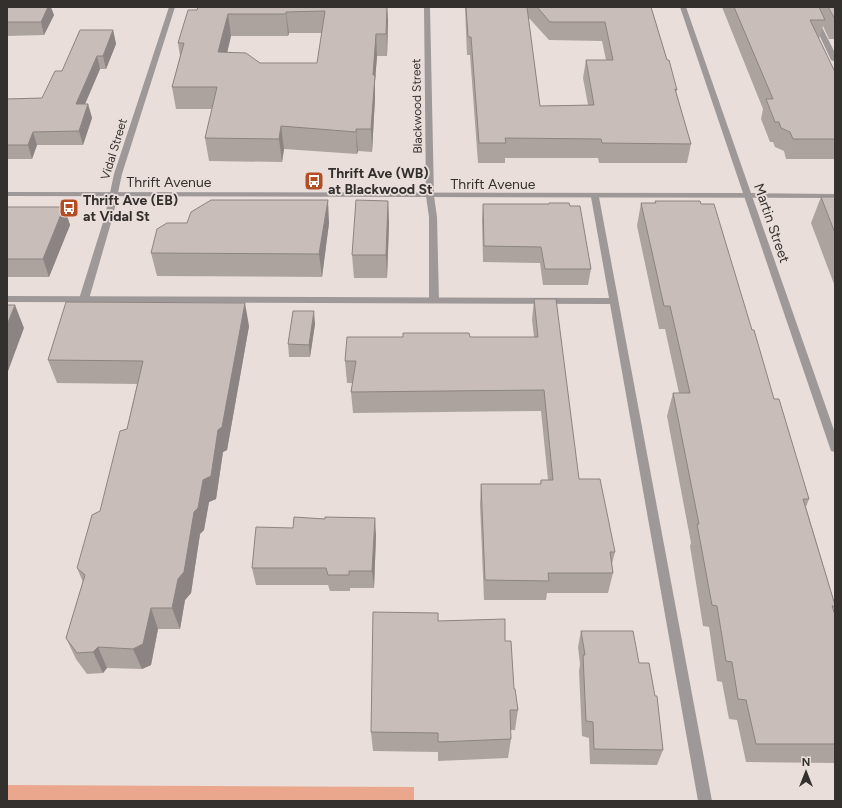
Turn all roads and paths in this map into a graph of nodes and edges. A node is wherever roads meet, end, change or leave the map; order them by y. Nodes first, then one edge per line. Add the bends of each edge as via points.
1 (172, 7) edge
2 (427, 7) edge
3 (683, 7) edge
4 (809, 7) edge
5 (835, 60) edge
6 (7, 194) edge
7 (113, 195) junction
8 (430, 196) junction
9 (748, 196) junction
10 (835, 196) edge
11 (595, 197) junction
12 (7, 299) edge
13 (84, 299) junction
14 (434, 300) junction
15 (615, 301) junction
16 (835, 448) edge
17 (705, 801) edge

1 - 7 street, Vidal Street
2 - 8 street, Blackwood Street
3 - 9 street, Martin Street
4 - 5 street
6 - 7 street, Thrift Avenue
7 - 8 street, Thrift Avenue
7 - 13 street, Vidal Street
8 - 11 street, Thrift Avenue
8 - 14 street, Blackwood Street via 433,217
9 - 10 street, Thrift Avenue
9 - 11 street, Thrift Avenue
9 - 16 street, Martin Street
11 - 15 street
12 - 13 street
13 - 14 street
14 - 15 street
15 - 17 street

